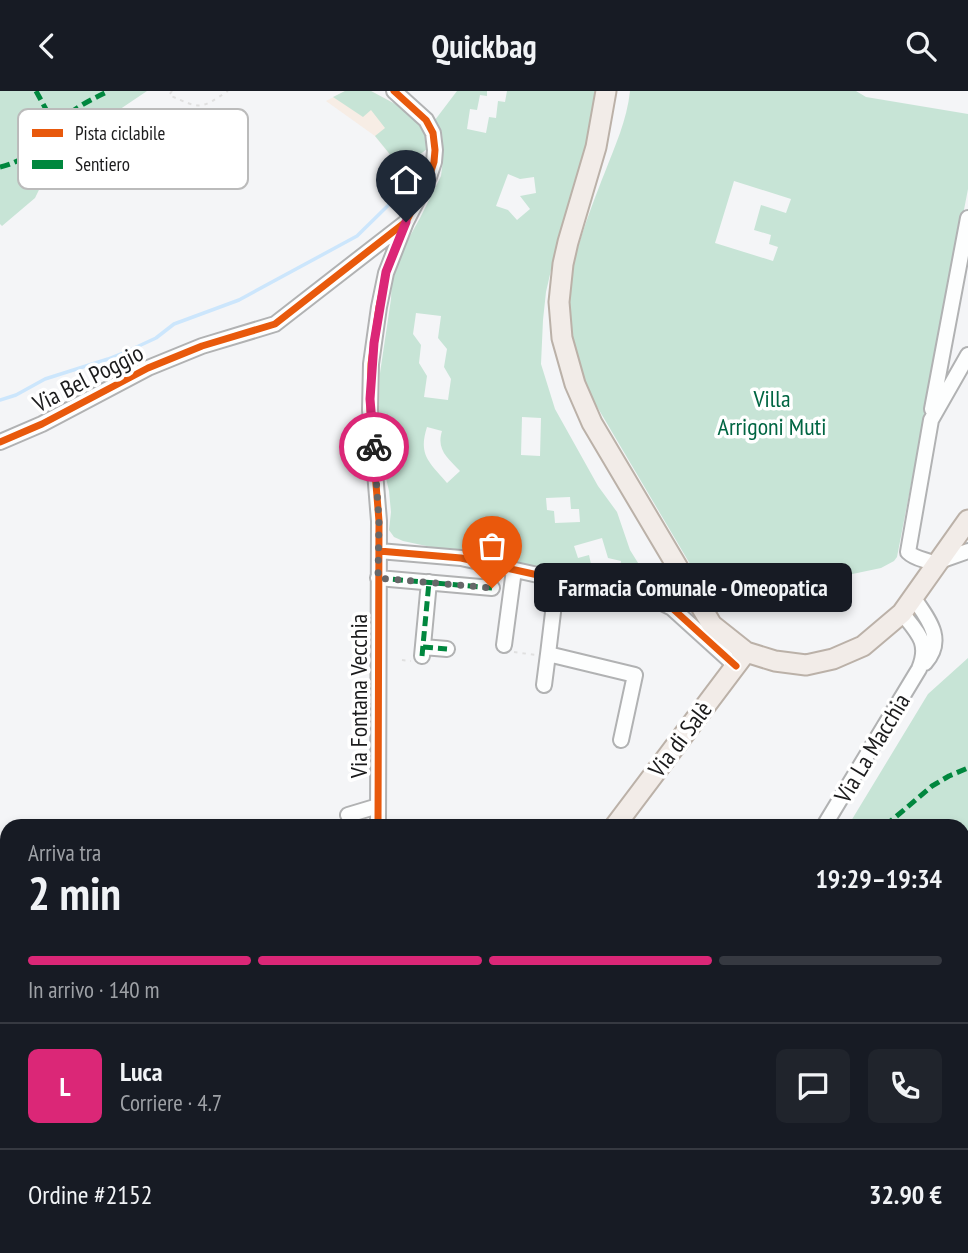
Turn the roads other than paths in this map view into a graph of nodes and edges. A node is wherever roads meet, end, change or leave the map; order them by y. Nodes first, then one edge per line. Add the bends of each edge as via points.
1 (394, 91) edge
2 (606, 91) edge
3 (968, 218) edge
4 (406, 222) junction
5 (968, 355) edge
6 (930, 420) junction
7 (373, 436) junction
8 (356, 441) dead end
9 (0, 442) edge
10 (968, 520) edge
11 (379, 551) junction
12 (968, 551) edge
13 (461, 558) junction
14 (936, 563) junction
15 (514, 569) junction
16 (378, 578) junction
17 (557, 579) junction
18 (429, 582) junction
19 (458, 585) junction
20 (492, 588) dead end
21 (908, 605) junction
22 (447, 649) dead end
23 (506, 649) road end
24 (542, 655) junction
25 (741, 658) junction
26 (544, 685) dead end
27 (621, 740) dead end
28 (378, 806) junction
29 (348, 815) dead end
30 (378, 819) edge
31 (620, 819) edge
32 (828, 819) edge

1 - 4 street, Via Fontana Vecchia via 426,120 435,145 429,177
2 - 25 main road via 596,147 563,264 562,338 592,423 712,625
3 - 6 street
4 - 7 street, Via Fontana Vecchia via 386,272 379,307 370,376
4 - 9 street, Via Bel Poggio via 275,324 148,368
5 - 6 street
6 - 14 street via 908,552
7 - 8 street
7 - 11 street, Via Fontana Vecchia
10 - 14 main road
11 - 13 street
11 - 16 street, Via Fontana Vecchia
12 - 14 street
13 - 15 street
13 - 19 street
14 - 21 main road
15 - 17 street
15 - 23 street
16 - 18 street
16 - 28 street, Via Fontana Vecchia
17 - 24 street
17 - 25 street via 672,608
18 - 19 street
18 - 22 street via 417,655
19 - 20 street
21 - 25 main road via 869,652 835,668 813,674 778,672
21 - 32 street, Via La Macchia via 925,656
24 - 26 street
24 - 27 street via 635,675
25 - 31 main road, Via di Salè
28 - 29 street
28 - 30 street, Via Fontana Vecchia

